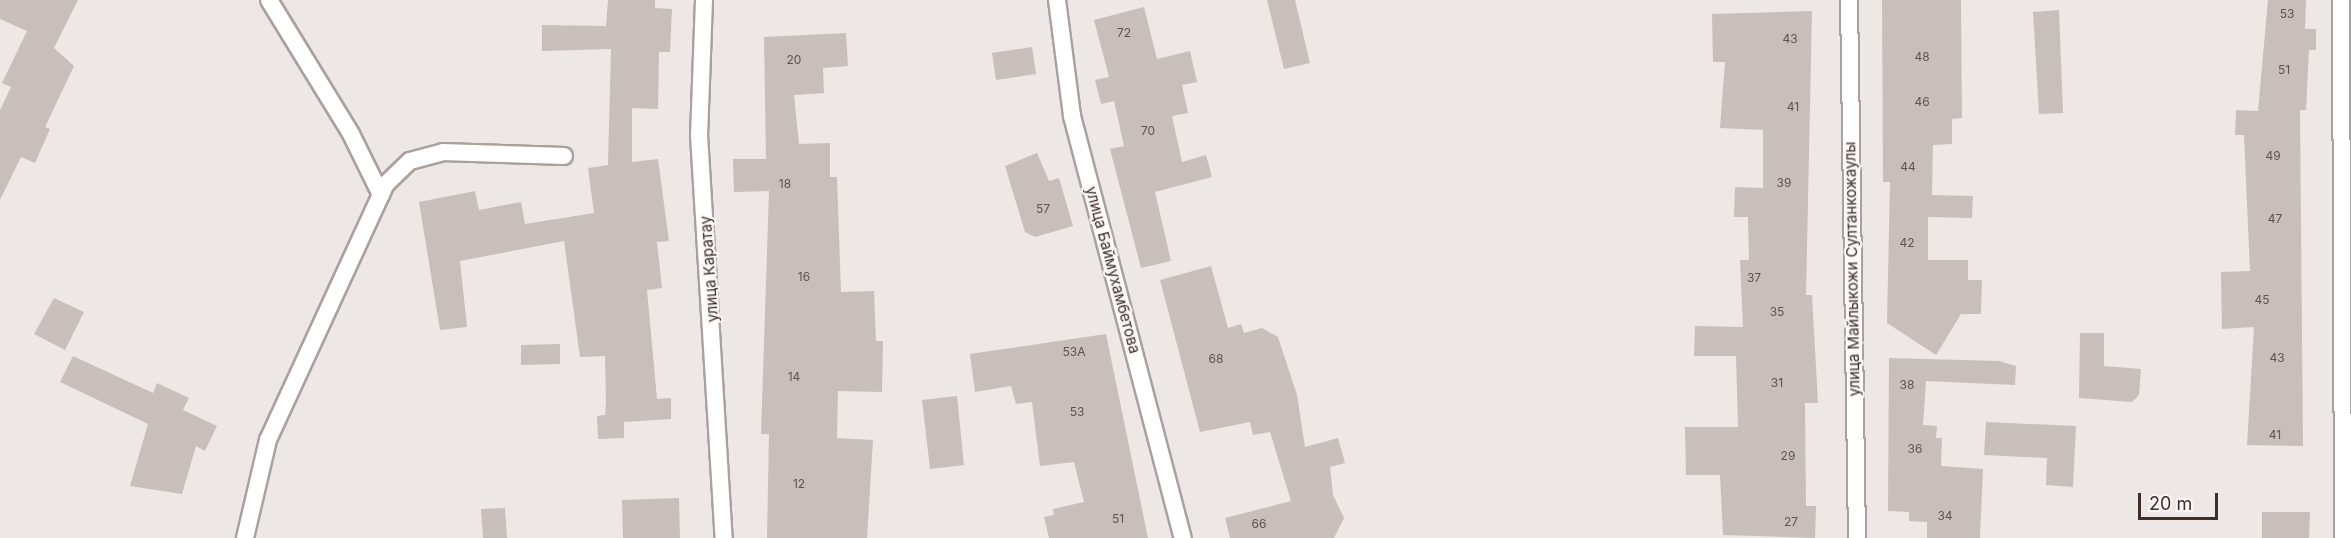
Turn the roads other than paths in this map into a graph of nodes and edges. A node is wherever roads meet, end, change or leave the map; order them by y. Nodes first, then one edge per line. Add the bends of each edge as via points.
1 (269, 0) edge
2 (704, 0) edge
3 (1057, 0) edge
4 (1849, 0) edge
5 (2341, 0) edge
6 (564, 156) dead end
7 (381, 195) junction
8 (2346, 205) edge
9 (245, 538) edge
10 (724, 538) edge
11 (1183, 538) edge
12 (1857, 538) edge
13 (2343, 538) edge

1 - 7 street via 351,134
2 - 10 street, улица Каратау via 699,135
3 - 11 street, улица Баймухамбетова via 1072,116
4 - 12 street, улица Майлыкожи Султанкожаулы
5 - 8 street
6 - 7 street via 443,152 410,161
7 - 9 street via 268,440
8 - 13 street

